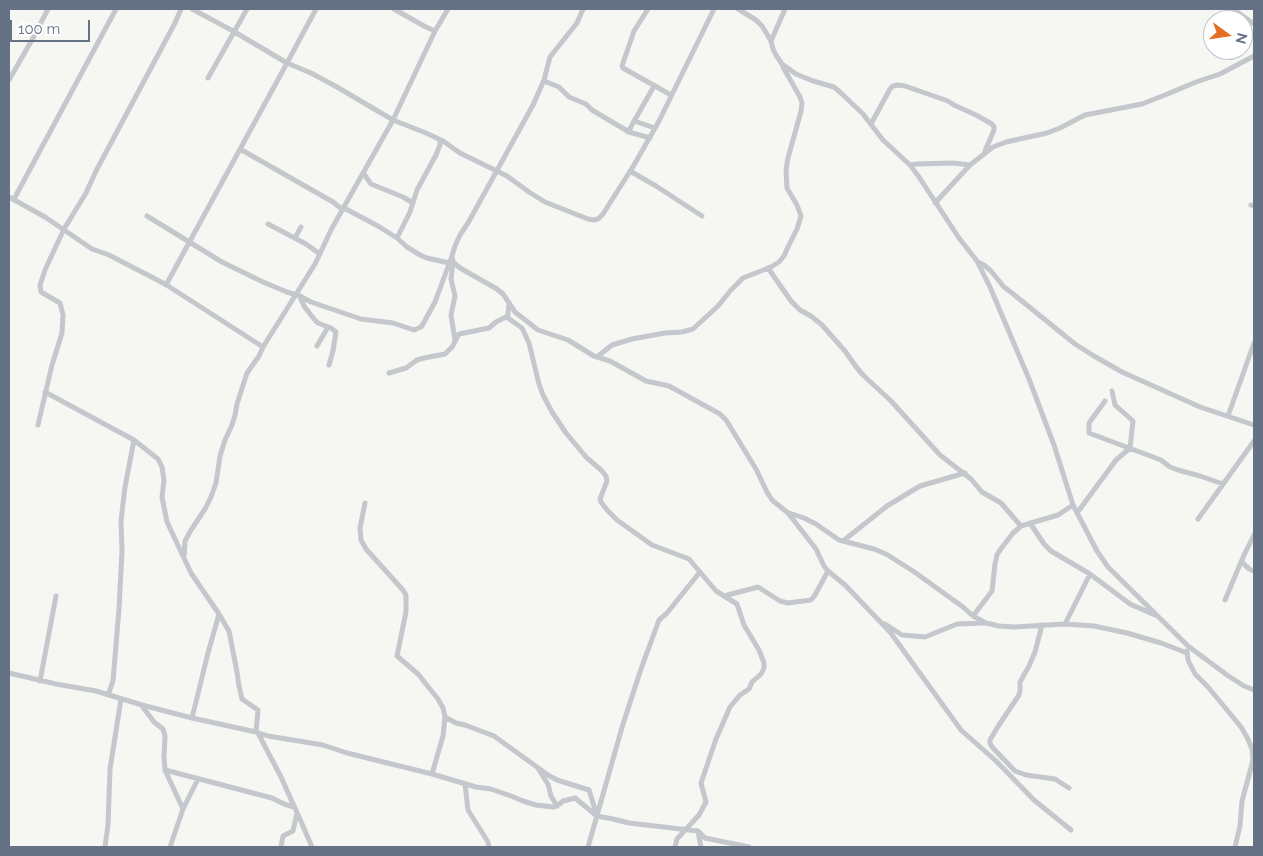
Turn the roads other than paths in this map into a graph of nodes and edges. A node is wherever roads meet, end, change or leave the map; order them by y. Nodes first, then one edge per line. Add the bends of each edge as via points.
1 (48, 9) edge
2 (116, 9) edge
3 (181, 9) edge
4 (192, 9) edge
5 (247, 9) edge
6 (316, 9) edge
7 (394, 9) edge
8 (448, 9) edge
9 (583, 9) edge
10 (648, 9) edge
11 (714, 9) edge
12 (738, 9) edge
13 (785, 9) edge
14 (1233, 9) edge
15 (1254, 24) edge
16 (233, 31) junction
17 (435, 31) junction
18 (771, 41) junction
19 (1254, 56) edge
20 (287, 63) junction
21 (782, 64) junction
22 (208, 78) dead end
23 (9, 80) edge
24 (544, 81) junction
25 (654, 86) junction
26 (671, 96) junction
27 (393, 120) junction
28 (634, 121) junction
29 (871, 124) junction
30 (655, 128) junction
31 (628, 132) junction
32 (650, 138) junction
33 (440, 140) junction
34 (240, 149) junction
35 (984, 153) junction
36 (970, 165) junction
37 (910, 166) junction
38 (496, 170) junction
39 (630, 171) junction
40 (364, 174) junction
41 (11, 198) edge
42 (413, 203) junction
43 (935, 203) junction
44 (344, 209) junction
45 (146, 216) dead end
46 (702, 216) dead end
47 (268, 224) dead end
48 (301, 227) dead end
49 (64, 229) junction
50 (295, 238) junction
51 (396, 238) junction
52 (190, 242) junction
53 (320, 254) junction
54 (977, 261) junction
55 (451, 263) junction
56 (768, 268) junction
57 (166, 285) junction
58 (298, 296) junction
59 (509, 304) junction
60 (508, 316) junction
61 (328, 327) junction
62 (455, 341) junction
63 (1254, 343) edge
64 (317, 346) dead end
65 (263, 347) junction
66 (597, 357) junction
67 (328, 366) dead end
68 (389, 373) dead end
69 (1112, 390) dead end
70 (45, 392) junction
71 (1105, 401) dead end
72 (1228, 416) junction
73 (38, 425) dead end
74 (1254, 425) edge
75 (134, 440) junction
76 (1254, 441) edge
77 (1130, 448) junction
78 (965, 473) junction
79 (1223, 484) junction
80 (365, 503) dead end
81 (1073, 505) junction
82 (788, 513) junction
83 (1077, 513) junction
84 (1198, 519) dead end
85 (1030, 523) junction
86 (1021, 526) junction
87 (1254, 535) edge
88 (843, 541) junction
89 (184, 556) junction
90 (1243, 563) dead end
91 (828, 571) junction
92 (700, 572) junction
93 (1254, 572) edge
94 (1090, 574) junction
95 (56, 596) dead end
96 (723, 596) junction
97 (1225, 600) dead end
98 (219, 614) junction
99 (973, 616) junction
100 (1158, 617) junction
101 (878, 620) junction
102 (986, 623) junction
103 (1065, 624) junction
104 (1042, 625) junction
105 (1188, 646) junction
106 (1187, 653) junction
107 (9, 673) edge
108 (40, 680) junction
109 (1254, 690) edge
110 (108, 695) junction
111 (120, 699) junction
112 (142, 706) junction
113 (445, 717) junction
114 (192, 718) junction
115 (257, 732) junction
116 (537, 767) junction
117 (165, 770) junction
118 (432, 774) junction
119 (198, 779) junction
120 (465, 784) junction
121 (1069, 788) dead end
122 (557, 806) junction
123 (294, 807) junction
124 (183, 810) junction
125 (297, 813) junction
126 (597, 816) junction
127 (687, 830) junction
128 (1071, 830) dead end
129 (698, 831) junction
130 (105, 847) edge
131 (170, 847) edge
132 (281, 847) edge
133 (312, 847) edge
134 (489, 847) edge
135 (588, 847) edge
136 (675, 847) edge
137 (701, 847) edge
138 (749, 847) edge
139 (1235, 847) edge

1 - 23 street
2 - 41 street
3 - 49 street via 86,193
4 - 16 street
5 - 16 street
6 - 20 street
7 - 17 street
8 - 17 street
9 - 24 street via 577,23 550,57
10 - 25 street via 634,31 622,66
11 - 26 street
12 - 18 street via 756,20
13 - 18 street
14 - 15 street
16 - 20 street
16 - 22 street
17 - 27 street
18 - 21 street
19 - 35 street via 1220,74 1142,104 1085,115 1046,133 998,144
20 - 27 street via 312,73
20 - 34 street
21 - 29 street via 796,74 834,87
21 - 56 street via 802,103 786,175 787,188 800,216 784,256
24 - 31 street via 559,87 569,97 586,104
24 - 38 street
25 - 26 street
25 - 28 street
26 - 30 street
27 - 33 street
27 - 40 street
28 - 30 street
28 - 31 street
29 - 35 street via 890,89 905,86 948,101 992,124 994,130
29 - 37 street
30 - 32 street
31 - 32 street
32 - 39 street
33 - 38 street
33 - 42 street
34 - 44 street
34 - 52 street
35 - 36 street
36 - 37 street
36 - 43 street
37 - 43 street
38 - 39 street via 545,202 594,220 603,214
38 - 55 street via 460,235
39 - 46 street
40 - 42 street via 371,184
40 - 44 street
41 - 49 street
42 - 51 street
43 - 54 street
44 - 51 street
44 - 53 street
45 - 52 street
47 - 50 street
48 - 50 street
49 - 57 street via 92,249
49 - 70 street via 40,286 41,292 60,304 63,315 62,333
50 - 53 street
51 - 55 street via 420,255
52 - 57 street
52 - 58 street via 222,262
53 - 58 street
54 - 72 street via 991,271 1004,287 1089,353 1160,390
54 - 81 street via 1029,379
55 - 58 street via 435,302 418,329 362,319
55 - 59 street via 497,288
55 - 62 street via 455,296 451,315
56 - 66 street via 744,278 693,329 632,339 612,345
56 - 78 street via 800,310 822,325 863,375 940,455
57 - 65 street
58 - 61 street via 314,319
58 - 65 street
59 - 60 street
59 - 66 street via 538,330 563,338
60 - 62 street via 489,328 461,333
60 - 92 street via 522,328 530,343 539,384 552,412 586,457 606,476 601,502 617,520 652,545 689,559
61 - 64 street
61 - 67 street via 336,334
62 - 68 street via 445,354 417,360 406,368
63 - 72 street
65 - 89 street via 247,373 236,415 220,456 211,498 190,530
66 - 82 street via 646,381 669,386 720,414 756,469 766,492
69 - 77 street via 1115,405 1133,421
70 - 73 street
70 - 75 street
71 - 77 street via 1089,423 1089,433
72 - 74 street
75 - 89 street via 158,459 162,467 166,522
75 - 110 street via 121,521 119,609 113,681
76 - 79 street
77 - 79 street via 1170,467
77 - 83 street via 1116,460
78 - 86 street via 982,492 1001,503
78 - 88 street via 920,486 887,506
79 - 84 street
80 - 113 street via 361,540 406,595 397,656 418,674 443,708
81 - 83 street
81 - 85 street via 1058,515
82 - 88 street via 816,524
82 - 91 street via 816,549
83 - 100 street via 1108,567
85 - 86 street
85 - 94 street via 1048,548
86 - 99 street via 1000,550 992,591
87 - 97 street
88 - 99 street via 886,554
89 - 98 street via 191,573
90 - 93 street
91 - 96 street via 811,600 788,603 758,587
91 - 101 street
92 - 96 street
92 - 126 street via 659,620 625,717
94 - 100 street via 1130,604
94 - 103 street
95 - 108 street
96 - 127 street via 739,607 744,625 764,665 749,689 730,707 701,784 706,802
98 - 114 street
98 - 115 street via 229,631 242,698 258,710
99 - 102 street
100 - 105 street
101 - 102 street via 902,635 925,636 957,624
101 - 128 street via 960,730
102 - 104 street via 1014,627
103 - 104 street
103 - 106 street via 1127,632
104 - 121 street via 1035,652 1020,682 1019,695 990,743 1014,772 1055,779
105 - 106 street
105 - 109 street
106 - 139 street via 1191,667 1241,727 1252,749 1252,764
107 - 108 street
108 - 110 street
110 - 111 street
111 - 112 street
111 - 130 street via 110,769
112 - 114 street
112 - 117 street via 163,729
113 - 116 street via 494,736
113 - 118 street
114 - 115 street
115 - 118 street via 323,745
115 - 123 street
116 - 122 street
116 - 126 street via 557,780 589,790
117 - 119 street
117 - 124 street
118 - 120 street
119 - 123 street via 274,798
119 - 124 street
120 - 122 street via 530,803
120 - 134 street via 468,810
122 - 126 street via 575,798
123 - 125 street
124 - 131 street
125 - 132 street via 293,831 283,836
125 - 133 street
126 - 127 street
126 - 135 street
127 - 129 street
127 - 136 street
129 - 137 street
129 - 138 street via 705,838

